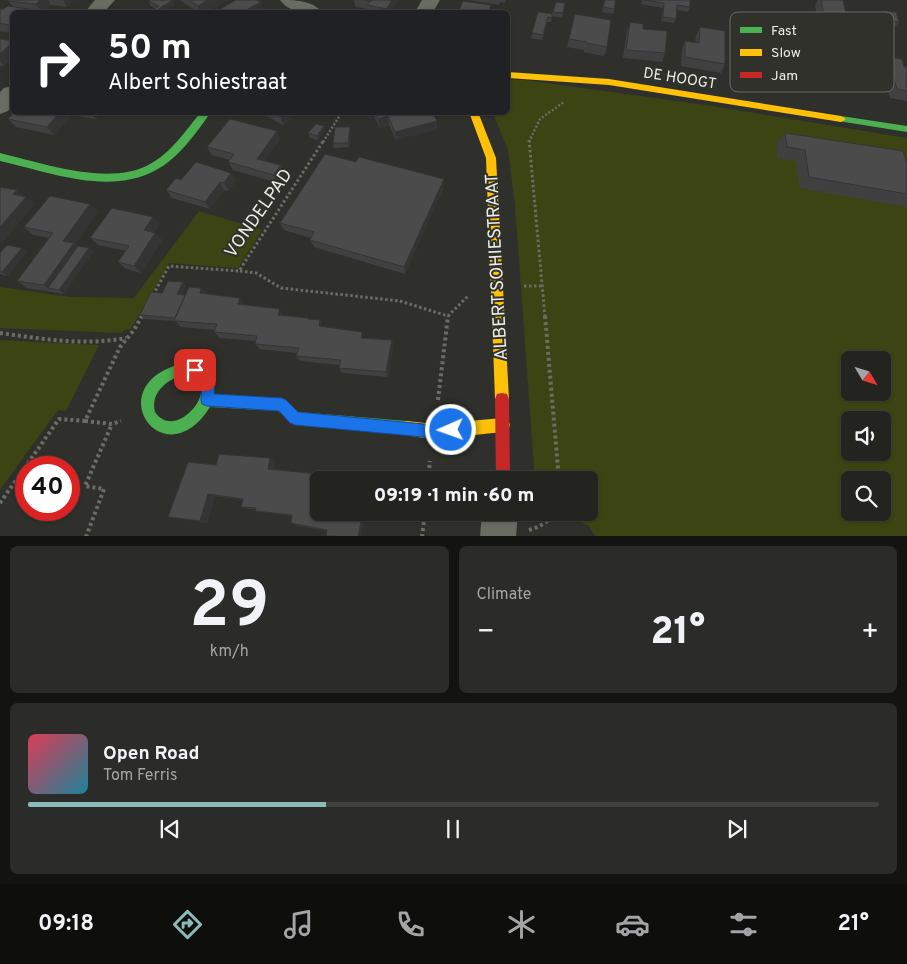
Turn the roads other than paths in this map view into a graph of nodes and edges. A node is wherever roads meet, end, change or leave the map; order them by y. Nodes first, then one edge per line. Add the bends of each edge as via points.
1 (106, 0) edge
2 (289, 0) edge
3 (96, 10) edge
4 (308, 10) edge
5 (510, 75) edge
6 (10, 95) edge
7 (0, 106) edge
8 (204, 115) edge
9 (474, 115) edge
10 (907, 129) edge
11 (0, 157) edge
12 (207, 400) junction
13 (503, 425) junction
14 (503, 471) edge

1 - 3 street
2 - 4 street
5 - 10 street, DE HOOGT via 609,82
6 - 7 street
8 - 11 street via 169,155 132,176 117,178
9 - 13 street, ALBERT SOHIESTRAAT via 491,158
12 - 12 street via 205,377 195,370 182,368 167,373 155,383 147,397 146,411 153,423 165,427 181,426 195,417
12 - 13 street via 282,405 295,418 434,432
13 - 14 street, ALBERT SOHIESTRAAT

